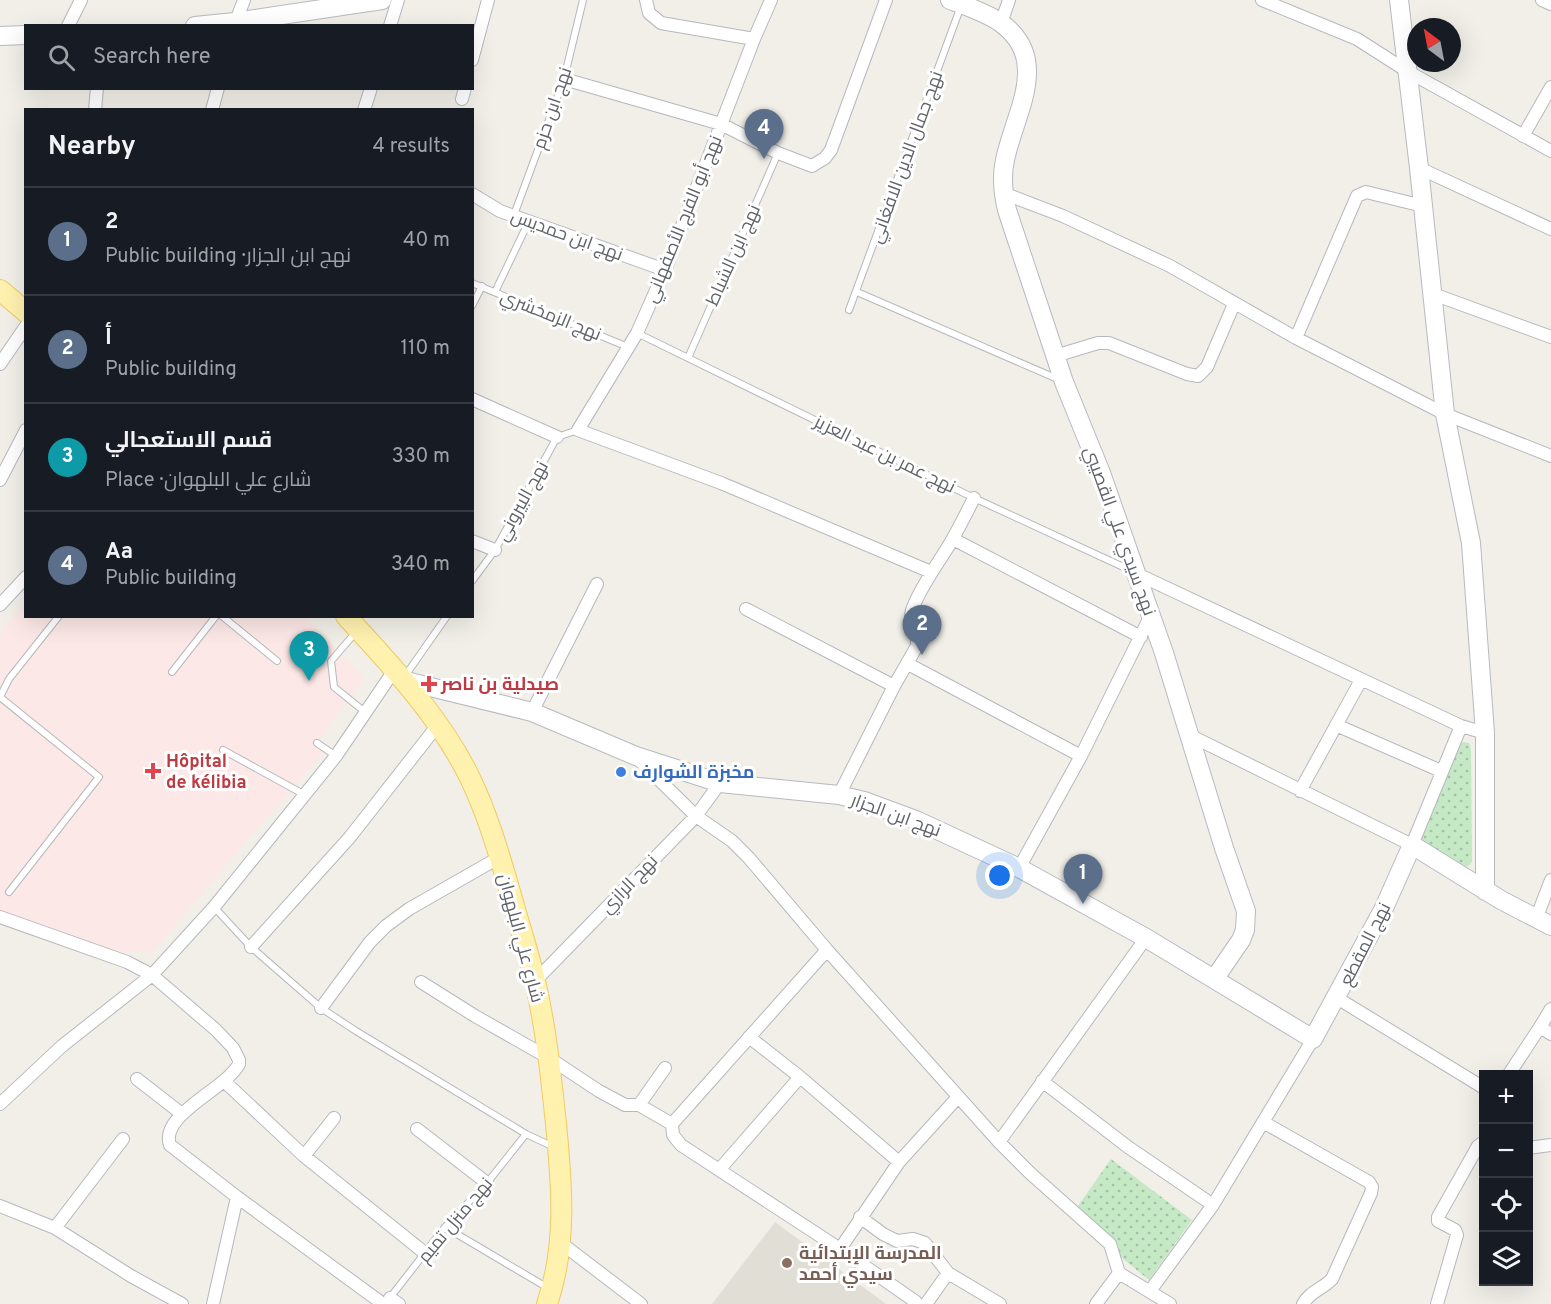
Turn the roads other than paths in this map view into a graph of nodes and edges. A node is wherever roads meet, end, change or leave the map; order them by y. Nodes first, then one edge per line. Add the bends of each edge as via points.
1 (81, 0) edge
2 (244, 0) edge
3 (381, 0) edge
4 (398, 0) edge
5 (488, 0) edge
6 (583, 0) edge
7 (646, 0) edge
8 (771, 0) edge
9 (886, 0) edge
10 (1009, 0) edge
11 (1262, 0) edge
12 (1399, 0) edge
13 (1542, 0) edge
14 (956, 2) edge
15 (1551, 4) edge
16 (1001, 23) junction
17 (69, 24) edge
18 (235, 24) edge
19 (391, 24) edge
20 (24, 35) edge
21 (0, 36) edge
22 (754, 39) junction
23 (474, 52) edge
24 (1407, 70) joint
25 (1407, 72) edge
26 (1411, 72) edge
27 (564, 79) junction
28 (1551, 87) edge
29 (97, 90) edge
30 (217, 90) edge
31 (370, 90) edge
32 (95, 108) edge
33 (213, 108) edge
34 (365, 108) edge
35 (721, 124) junction
36 (1523, 136) junction
37 (1551, 151) edge
38 (778, 153) junction
39 (1419, 168) junction
40 (1003, 193) junction
41 (474, 195) edge
42 (1424, 206) junction
43 (514, 215) junction
44 (530, 221) junction
45 (1551, 229) edge
46 (665, 270) junction
47 (474, 284) edge
48 (482, 286) junction
49 (0, 290) edge
50 (495, 292) junction
51 (857, 292) junction
52 (1433, 294) junction
53 (474, 302) edge
54 (1234, 304) junction
55 (849, 310) dead end
56 (24, 312) edge
57 (24, 315) edge
58 (637, 333) junction
59 (1551, 337) edge
60 (1296, 338) junction
61 (629, 347) junction
62 (1055, 356) junction
63 (688, 358) junction
64 (0, 364) edge
65 (1064, 382) junction
66 (474, 400) edge
67 (1445, 414) junction
68 (578, 430) junction
69 (24, 434) edge
70 (557, 437) junction
71 (1551, 456) edge
72 (0, 480) edge
73 (974, 498) junction
74 (953, 539) junction
75 (474, 542) edge
76 (495, 550) junction
77 (931, 572) junction
78 (1135, 573) junction
79 (474, 578) edge
80 (24, 579) edge
81 (597, 584) dead end
82 (0, 605) edge
83 (746, 609) dead end
84 (1150, 617) junction
85 (57, 618) edge
86 (214, 618) edge
87 (224, 618) edge
88 (445, 618) edge
89 (352, 623) edge
90 (1141, 637) junction
91 (278, 661) dead end
92 (908, 664) junction
93 (172, 672) dead end
94 (401, 676) junction
95 (1361, 680) junction
96 (894, 686) junction
97 (365, 712) junction
98 (532, 712) junction
99 (1336, 725) junction
100 (437, 726) junction
101 (1461, 726) junction
102 (1485, 733) junction
103 (1189, 735) junction
104 (317, 743) dead end
105 (223, 750) dead end
106 (336, 756) junction
107 (636, 756) junction
108 (1081, 756) junction
109 (1441, 771) junction
110 (720, 783) junction
111 (1300, 791) junction
112 (304, 795) junction
113 (839, 795) junction
114 (696, 816) junction
115 (1412, 845) junction
116 (500, 857) junction
117 (1019, 868) junction
118 (1551, 880) edge
119 (1485, 891) junction
120 (9, 892) dead end
121 (214, 907) junction
122 (0, 917) edge
123 (1544, 922) edge
124 (1146, 938) junction
125 (251, 947) junction
126 (828, 950) junction
127 (152, 975) junction
128 (1215, 978) junction
129 (535, 981) junction
130 (421, 982) dead end
131 (1337, 998) junction
132 (321, 1008) junction
133 (1551, 1009) edge
134 (1540, 1027) junction
135 (1551, 1034) edge
136 (749, 1037) junction
137 (1313, 1040) junction
138 (549, 1058) junction
139 (665, 1068) dead end
140 (1512, 1070) edge
141 (800, 1077) junction
142 (138, 1079) dead end
143 (1042, 1081) junction
144 (225, 1082) junction
145 (1479, 1085) edge
146 (958, 1097) junction
147 (0, 1104) edge
148 (639, 1105) junction
149 (182, 1113) junction
150 (334, 1118) dead end
151 (1263, 1122) junction
152 (672, 1124) junction
153 (417, 1129) dead end
154 (526, 1134) junction
155 (123, 1139) dead end
156 (999, 1142) junction
157 (1551, 1145) edge
158 (1533, 1147) edge
159 (559, 1150) junction
160 (1479, 1150) edge
161 (304, 1156) junction
162 (899, 1162) junction
163 (719, 1170) junction
164 (487, 1183) junction
165 (237, 1197) junction
166 (1213, 1205) junction
167 (0, 1206) edge
168 (860, 1217) junction
169 (445, 1227) junction
170 (55, 1228) junction
171 (561, 1243) junction
172 (840, 1249) junction
173 (426, 1254) junction
174 (1119, 1273) junction
175 (948, 1274) junction
176 (1150, 1291) junction
177 (550, 1297) edge
178 (389, 1302) edge
179 (918, 1303) edge
180 (182, 1304) edge
181 (213, 1304) edge
182 (641, 1304) edge
183 (1000, 1304) edge
184 (1096, 1304) edge
185 (1170, 1304) edge
186 (1303, 1304) edge
187 (1437, 1304) edge

1 - 17 street
2 - 18 street
3 - 18 street
4 - 19 street
5 - 23 street
6 - 27 lane, نهج ابن حزم
7 - 22 street via 649,13 661,23
8 - 22 street, نهج أبو الفرج الأصفهاني
9 - 38 street via 831,150 812,166
10 - 16 street
11 - 24 street via 1357,39
12 - 24 street
13 - 15 street
14 - 16 street
14 - 51 lane, نهج جمال الدين الافغاني
16 - 40 street, نهج سيدي علي القصيبي via 1022,49 1028,78 1004,161
20 - 21 street
22 - 35 street, نهج أبو الفرج الأصفهاني
25 - 39 street
26 - 36 street
27 - 35 street
27 - 43 lane, نهج ابن حزم
28 - 36 street
29 - 32 street
30 - 33 street
31 - 34 street
35 - 38 street
35 - 46 street, نهج أبو الفرج الأصفهاني
36 - 37 street
38 - 63 lane, نهج ابن الشباط
39 - 42 street
39 - 45 street
40 - 54 street via 1140,251 1203,283
40 - 62 street, نهج سيدي علي القصيبي
41 - 43 street, نهج ابن حمديس
42 - 52 street
42 - 60 street via 1366,192 1357,196
43 - 44 street, نهج ابن حمديس
44 - 46 street, نهج ابن حمديس
44 - 50 lane
46 - 58 street, نهج أبو الفرج الأصفهاني
47 - 48 lane, نهج الزمخشري
48 - 50 lane, نهج الزمخشري
48 - 53 lane
49 - 56 main road
50 - 61 lane, نهج الزمخشري
51 - 55 lane, نهج جمال الدين الافغاني
51 - 65 lane
52 - 59 street
52 - 67 street
54 - 60 street
54 - 62 street via 1207,367 1198,376 1109,343
57 - 64 street
58 - 61 street, نهج أبو الفرج الأصفهاني
58 - 63 lane, نهج عمر بن عبد العزيز
60 - 67 street
61 - 68 street, نهج أبو الفرج الأصفهاني
62 - 65 street, نهج سيدي علي القصيبي
63 - 73 lane, نهج عمر بن عبد العزيز
65 - 78 street, نهج سيدي علي القصيبي
66 - 70 street
67 - 71 street
67 - 102 street via 1471,543
68 - 70 lane
68 - 77 street via 721,483
69 - 72 street
70 - 76 lane, نهج البيروني
73 - 74 street
73 - 78 lane, نهج عمر بن عبد العزيز
74 - 77 street
74 - 90 street
75 - 76 street
76 - 79 lane, نهج البيروني
77 - 92 street via 911,612 918,641
78 - 84 street, نهج سيدي علي القصيبي
78 - 95 street
80 - 82 street
81 - 98 street
83 - 96 street
84 - 90 street
84 - 103 street, نهج سيدي علي القصيبي
85 - 120 lane via 9,679 0,697 99,777
86 - 93 lane
87 - 91 lane
88 - 94 lane
89 - 94 main road, شارع علي البلهوان
89 - 97 lane via 331,661 334,687
90 - 108 street
92 - 96 street
92 - 108 street
94 - 97 street
94 - 98 street, نهج ابن الجزار
94 - 100 main road, شارع علي البلهوان
95 - 99 street
95 - 101 street
96 - 113 street
97 - 106 street
98 - 107 street, نهج ابن الجزار
99 - 109 street
99 - 111 street
100 - 116 main road, شارع علي البلهوان via 470,777
100 - 125 street via 350,837
101 - 102 street
101 - 109 street
102 - 119 street
103 - 111 street
103 - 128 street, نهج سيدي علي القصيبي via 1246,912 1241,940
104 - 106 lane
105 - 112 lane
106 - 112 street
107 - 110 street, نهج ابن الجزار
107 - 114 street
108 - 117 street
109 - 115 street
110 - 113 street, نهج ابن الجزار
110 - 114 street, نهج الرازي
111 - 115 street
112 - 121 street
113 - 117 street, نهج ابن الجزار via 918,821
114 - 126 street via 749,858
114 - 129 street, نهج الرازي
115 - 119 street
115 - 131 street, نهج المقطع
116 - 129 main road, شارع علي البلهوان
116 - 132 street via 386,926
117 - 124 street, نهج ابن الجزار
118 - 123 street
119 - 123 street
121 - 125 lane
121 - 127 street
122 - 127 street via 127,962
124 - 128 street, نهج ابن الجزار
124 - 143 street
125 - 132 lane
126 - 136 street
126 - 146 street
127 - 144 street via 233,1048 239,1064
127 - 147 street via 62,1046
128 - 137 street, نهج ابن الجزار
129 - 138 main road, شارع علي البلهوان
130 - 138 street
131 - 137 street, نهج المقطع
131 - 145 street
132 - 154 lane
133 - 134 street
134 - 135 street
134 - 140 street
136 - 141 street
136 - 152 street
137 - 151 street
138 - 148 street via 624,1105
138 - 159 main road, شارع علي البلهوان
139 - 148 street
141 - 162 street
141 - 163 street
142 - 149 street
143 - 156 street
143 - 166 street
144 - 149 street
144 - 161 street
146 - 156 street
146 - 162 street
148 - 152 street
149 - 165 street via 169,1131 170,1145
150 - 161 street
151 - 166 street
151 - 186 street via 1372,1187 1332,1279
152 - 163 street via 678,1143
153 - 164 street
154 - 159 lane
154 - 164 lane, نهج منزل تميم
155 - 170 street
156 - 174 street via 1110,1244
157 - 158 street
159 - 171 main road, شارع علي البلهوان
160 - 187 street via 1438,1217 1457,1235
161 - 173 street
162 - 168 street
163 - 172 street
164 - 169 lane, نهج منزل تميم
165 - 178 street
165 - 181 street
166 - 176 street
167 - 170 street
168 - 172 street
168 - 175 street via 897,1241 913,1239 925,1243
169 - 173 lane, نهج منزل تميم
169 - 177 lane
170 - 180 street
171 - 177 main road, شارع علي البلهوان
171 - 182 street
172 - 179 street
173 - 178 lane, نهج منزل تميم
174 - 176 street
174 - 184 street
175 - 179 street
175 - 183 street
176 - 185 street

